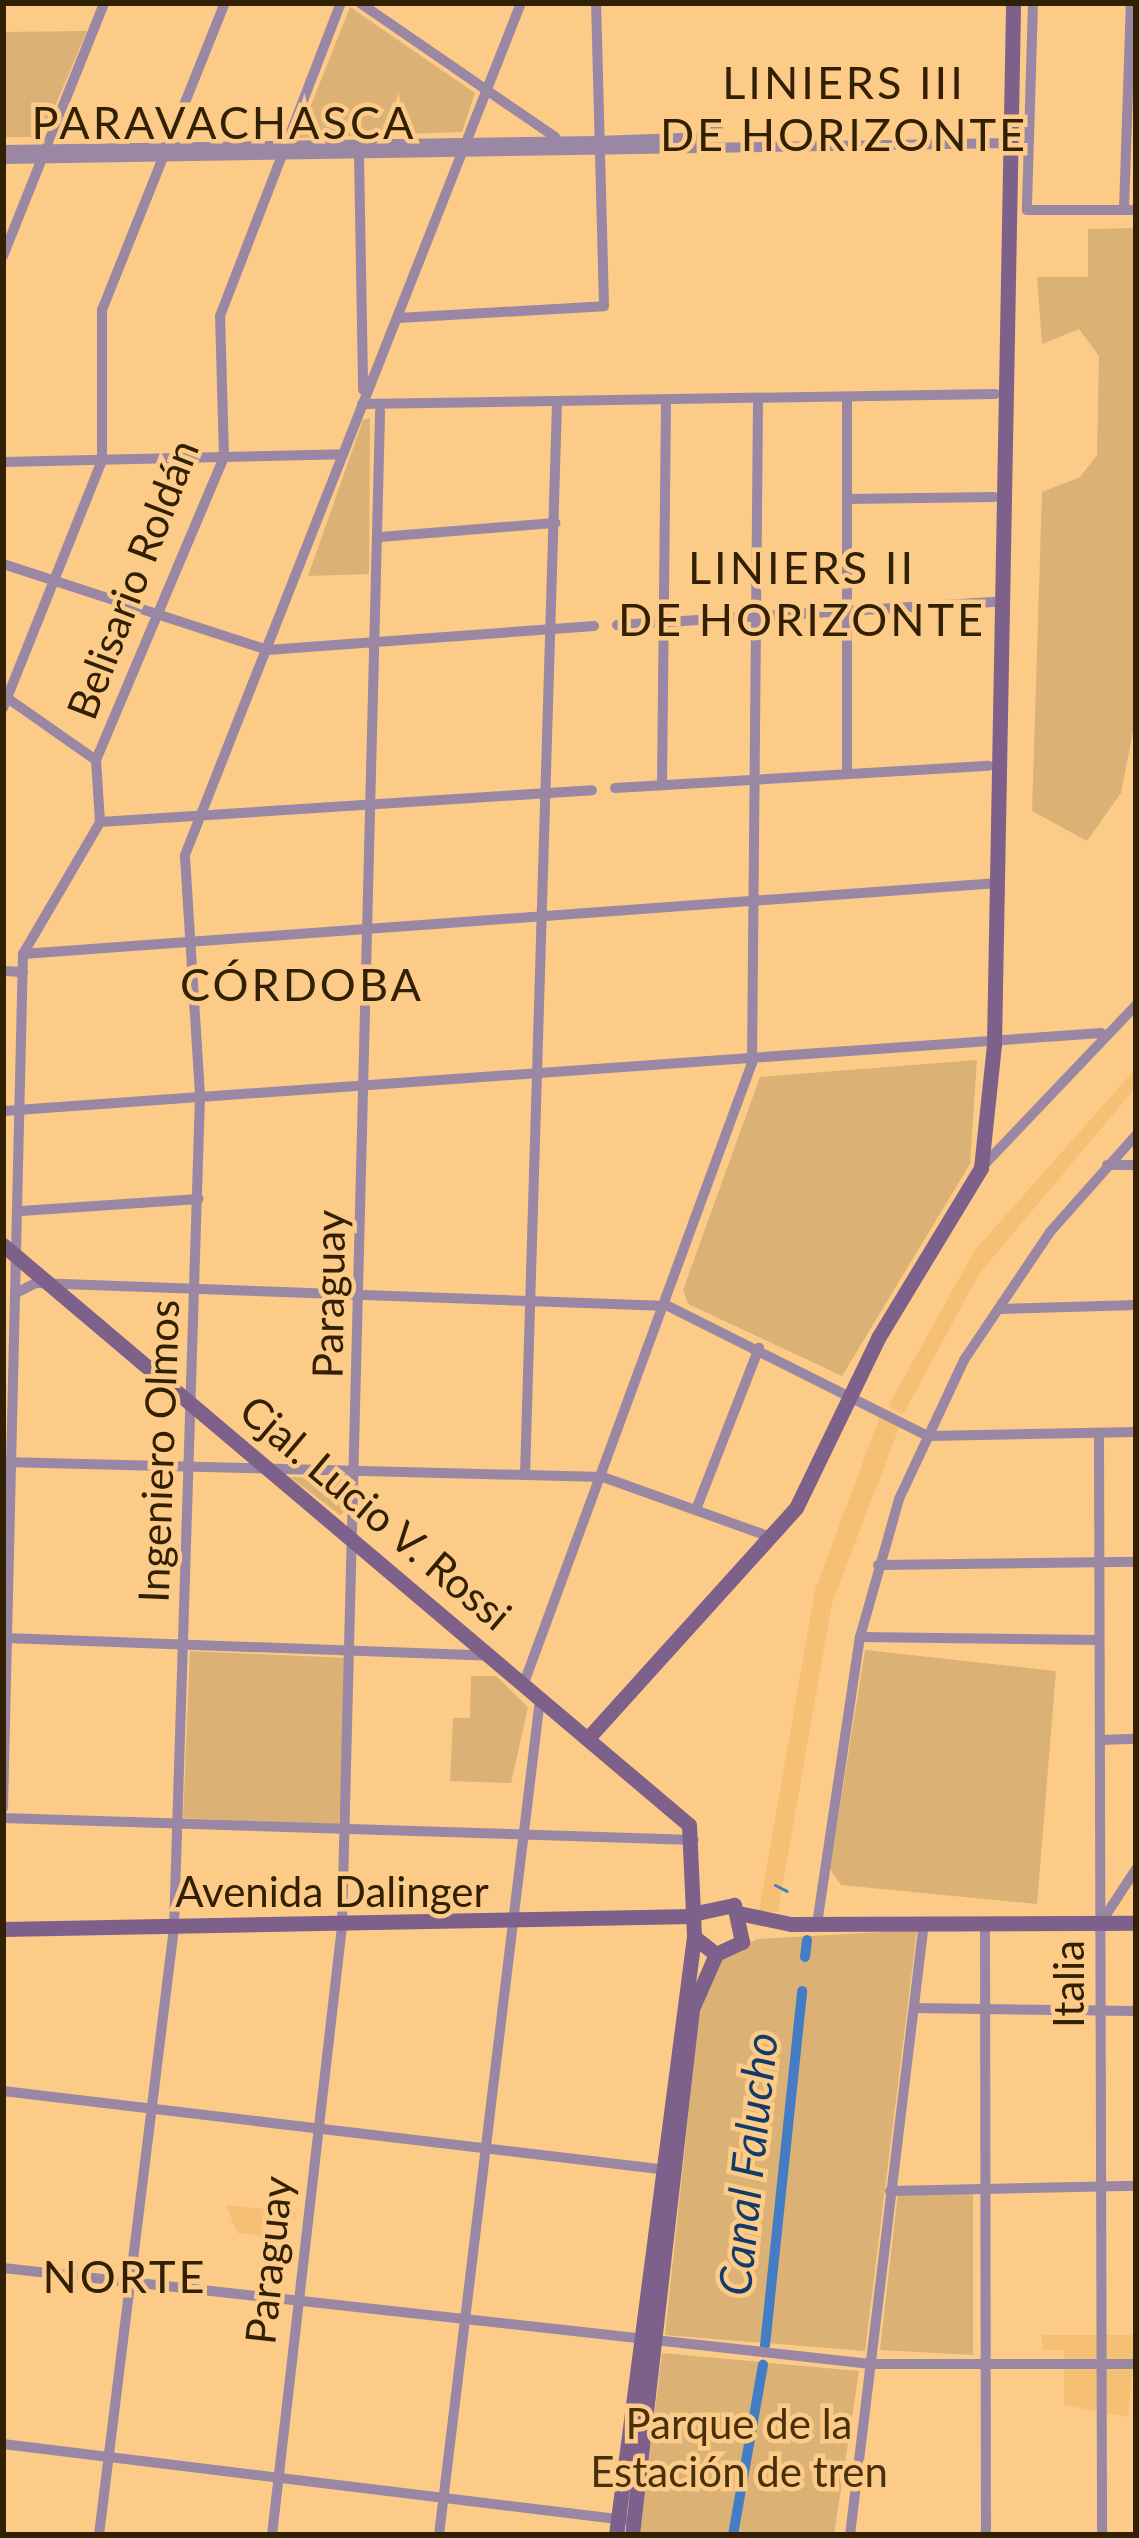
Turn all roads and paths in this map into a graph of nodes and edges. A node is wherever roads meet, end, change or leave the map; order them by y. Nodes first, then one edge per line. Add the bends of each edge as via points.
1 (104, 3) edge
2 (225, 3) edge
3 (341, 3) edge
4 (360, 3) edge
5 (521, 3) edge
6 (596, 3) edge
7 (1013, 3) edge
8 (1034, 3) edge
9 (1131, 3) edge
10 (374, 7) edge
11 (489, 94) junction
12 (718, 127) dead end
13 (563, 140) junction
14 (1010, 143) junction
15 (597, 145) junction
16 (472, 146) junction
17 (285, 148) junction
18 (3, 149) edge
19 (167, 149) junction
20 (44, 154) junction
21 (359, 154) junction
22 (3, 159) edge
23 (1130, 210) edge
24 (3, 256) edge
25 (398, 318) junction
26 (995, 394) dead end
27 (847, 398) junction
28 (758, 400) junction
29 (363, 402) junction
30 (666, 403) junction
31 (557, 406) junction
32 (380, 411) junction
33 (343, 454) junction
34 (224, 457) junction
35 (102, 460) junction
36 (3, 462) edge
37 (994, 497) dead end
38 (847, 499) junction
39 (555, 524) junction
40 (380, 537) junction
41 (3, 564) edge
42 (52, 580) junction
43 (993, 602) dead end
44 (847, 611) junction
45 (158, 616) junction
46 (756, 617) junction
47 (663, 623) junction
48 (617, 625) dead end
49 (594, 626) dead end
50 (553, 629) junction
51 (377, 647) junction
52 (268, 650) junction
53 (4, 700) edge
54 (96, 760) junction
55 (988, 766) dead end
56 (847, 774) junction
57 (754, 780) junction
58 (662, 785) junction
59 (615, 788) dead end
60 (592, 790) dead end
61 (552, 792) junction
62 (375, 802) junction
63 (196, 820) junction
64 (100, 822) junction
65 (998, 883) junction
66 (754, 903) junction
67 (543, 915) junction
68 (372, 927) junction
69 (183, 941) junction
70 (23, 954) junction
71 (3, 971) edge
72 (23, 972) junction
73 (1136, 1005) edge
74 (1101, 1034) junction
75 (994, 1044) junction
76 (752, 1063) junction
77 (538, 1073) junction
78 (366, 1087) junction
79 (200, 1095) junction
80 (25, 1109) junction
81 (3, 1111) edge
82 (1136, 1135) edge
83 (1107, 1165) junction
84 (1136, 1166) edge
85 (981, 1168) junction
86 (199, 1199) junction
87 (21, 1211) junction
88 (3, 1245) edge
89 (18, 1258) junction
90 (49, 1284) junction
91 (198, 1291) junction
92 (18, 1292) junction
93 (361, 1297) junction
94 (530, 1300) junction
95 (1136, 1305) edge
96 (668, 1306) junction
97 (999, 1309) junction
98 (10, 1346) edge
99 (759, 1348) junction
100 (851, 1393) junction
101 (191, 1405) junction
102 (1136, 1432) edge
103 (1099, 1433) junction
104 (928, 1436) junction
105 (8, 1463) edge
106 (269, 1469) junction
107 (358, 1469) junction
108 (190, 1470) junction
109 (525, 1474) junction
110 (603, 1477) junction
111 (697, 1507) junction
112 (771, 1538) junction
113 (356, 1540) junction
114 (1136, 1562) edge
115 (1099, 1563) junction
116 (878, 1565) junction
117 (860, 1637) junction
118 (5, 1638) edge
119 (1099, 1640) junction
120 (183, 1646) junction
121 (350, 1650) junction
122 (492, 1656) junction
123 (524, 1683) junction
124 (541, 1697) junction
125 (588, 1738) junction
126 (1136, 1739) edge
127 (1100, 1740) junction
128 (3, 1808) edge
129 (3, 1818) edge
130 (176, 1824) junction
131 (346, 1830) junction
132 (519, 1835) junction
133 (698, 1848) junction
134 (1136, 1870) edge
135 (718, 1900) junction
136 (743, 1914) junction
137 (924, 1923) junction
138 (791, 1924) junction
139 (818, 1924) junction
140 (986, 1924) junction
141 (1100, 1924) junction
142 (1136, 1924) edge
143 (694, 1925) junction
144 (342, 1926) junction
145 (508, 1926) junction
146 (174, 1928) junction
147 (3, 1929) edge
148 (746, 1934) junction
149 (716, 1954) junction
150 (914, 2008) junction
151 (985, 2009) junction
152 (1101, 2011) junction
153 (1136, 2011) edge
154 (3, 2091) edge
155 (148, 2108) junction
156 (315, 2128) junction
157 (486, 2149) junction
158 (665, 2169) junction
159 (1100, 2186) junction
160 (1136, 2186) edge
161 (986, 2187) junction
162 (890, 2191) junction
163 (3, 2268) edge
164 (129, 2282) junction
165 (297, 2300) junction
166 (466, 2318) junction
167 (646, 2343) junction
168 (871, 2364) junction
169 (985, 2364) junction
170 (1100, 2364) junction
171 (1136, 2364) edge
172 (3, 2444) edge
173 (108, 2457) junction
174 (279, 2475) junction
175 (443, 2495) junction
176 (625, 2528) edge
177 (99, 2535) edge
178 (272, 2535) edge
179 (439, 2535) edge
180 (850, 2535) edge
181 (986, 2535) edge
182 (1102, 2535) edge

1 - 20 street
2 - 19 street
3 - 17 street, Belisario Roldán
4 - 10 street
5 - 11 street, Ingeniero Olmos
6 - 15 street
7 - 14 street
8 - 23 street via 1027,210
9 - 23 street
10 - 11 street
11 - 13 street
11 - 16 street, Ingeniero Olmos
12 - 15 street
13 - 15 street
13 - 16 street
14 - 15 street
14 - 65 street
15 - 16 street
15 - 25 street via 608,288 596,314
16 - 17 street
16 - 21 street
16 - 25 street, Ingeniero Olmos
17 - 19 street
17 - 21 street
17 - 34 street, Belisario Roldán via 220,316
18 - 20 street
19 - 20 street
19 - 35 street via 98,328
20 - 22 street
20 - 24 street
21 - 29 street
25 - 29 street, Ingeniero Olmos
26 - 27 street
27 - 28 street
27 - 38 street
28 - 30 street
28 - 46 street
29 - 32 street
29 - 33 street, Ingeniero Olmos
30 - 31 street
30 - 47 street
31 - 32 street
31 - 39 street
32 - 40 street, Paraguay
33 - 34 street
33 - 52 street, Ingeniero Olmos
34 - 35 street
34 - 45 street, Belisario Roldán
35 - 36 street
35 - 42 street
37 - 38 street
38 - 44 street
39 - 40 street
39 - 50 street
40 - 51 street, Paraguay
41 - 42 street
42 - 45 street
42 - 53 street
43 - 44 street
44 - 46 street
44 - 56 street
45 - 52 street
45 - 54 street, Belisario Roldán
46 - 47 street
46 - 57 street
47 - 48 street
47 - 58 street
49 - 50 street
50 - 51 street
50 - 61 street
51 - 52 street
51 - 62 street, Paraguay
52 - 63 street, Ingeniero Olmos
53 - 54 street
54 - 64 street, Belisario Roldán
55 - 56 street
56 - 57 street
57 - 58 street
57 - 66 street
58 - 59 street
60 - 61 street
61 - 62 street
61 - 67 street
62 - 63 street
62 - 68 street, Paraguay
63 - 64 street
63 - 69 street, Ingeniero Olmos
64 - 70 street
65 - 66 street
65 - 75 street
66 - 67 street
66 - 76 street
67 - 68 street
67 - 77 street
68 - 69 street
68 - 78 street, Paraguay
69 - 70 street
69 - 79 street, Ingeniero Olmos
70 - 72 street
71 - 72 street
72 - 80 street
73 - 74 street
74 - 75 street
74 - 85 street
75 - 76 street
75 - 85 street
76 - 77 street
76 - 96 street
77 - 78 street
77 - 94 street
78 - 79 street
78 - 93 street, Paraguay
79 - 80 street
79 - 86 street, Ingeniero Olmos
80 - 81 street
80 - 87 street
82 - 83 street
83 - 84 street
83 - 97 street
85 - 100 street
86 - 87 street
86 - 91 street, Ingeniero Olmos
87 - 89 street
88 - 89 street, Cjal. Lucio V. Rossi
89 - 90 street, Cjal. Lucio V. Rossi
89 - 92 street
90 - 91 street
90 - 92 street
90 - 101 street, Cjal. Lucio V. Rossi
91 - 93 street
91 - 101 street, Ingeniero Olmos
92 - 98 street
93 - 94 street
93 - 107 street, Paraguay
94 - 96 street
94 - 109 street
95 - 97 street
96 - 99 street
96 - 110 street
97 - 104 street
98 - 105 street
99 - 100 street
99 - 111 street
100 - 104 street
100 - 112 street via 818,1474
101 - 106 street, Cjal. Lucio V. Rossi
101 - 108 street, Ingeniero Olmos
102 - 103 street
103 - 104 street
103 - 115 street, Italia
104 - 116 street
105 - 108 street
105 - 118 street
106 - 107 street
106 - 108 street
106 - 113 street, Cjal. Lucio V. Rossi
107 - 109 street
107 - 113 street, Paraguay
108 - 120 street, Ingeniero Olmos
109 - 110 street
110 - 111 street
110 - 123 street
111 - 112 street
112 - 125 street
113 - 121 street, Paraguay
113 - 122 street, Cjal. Lucio V. Rossi
114 - 115 street
115 - 116 street
115 - 119 street, Italia
116 - 117 street
117 - 119 street
117 - 139 street
118 - 120 street
118 - 128 street
119 - 127 street, Italia
120 - 121 street
120 - 130 street, Ingeniero Olmos
121 - 122 street
121 - 131 street, Paraguay
122 - 123 street, Cjal. Lucio V. Rossi
123 - 124 street, Cjal. Lucio V. Rossi
124 - 125 street, Cjal. Lucio V. Rossi
124 - 132 street
125 - 133 street, Cjal. Lucio V. Rossi
126 - 127 street
127 - 141 street, Italia
129 - 130 street
130 - 131 street
130 - 146 street, Ingeniero Olmos
131 - 132 street
131 - 144 street, Paraguay
132 - 133 street
132 - 145 street
133 - 135 street
133 - 143 street
134 - 141 street
135 - 136 street
135 - 143 street, Avenida Dalinger
136 - 138 street
136 - 148 street
137 - 139 street
137 - 140 street
137 - 150 street
138 - 139 street
138 - 148 street
140 - 141 street
140 - 151 street
141 - 142 street
141 - 152 street, Italia
143 - 145 street, Avenida Dalinger
143 - 149 street
143 - 158 street
144 - 145 street, Avenida Dalinger
144 - 146 street, Avenida Dalinger
144 - 156 street, Paraguay
145 - 157 street
146 - 147 street, Avenida Dalinger
146 - 155 street, Ingeniero Olmos
148 - 149 street
149 - 158 street via 692,2009
150 - 151 street
150 - 162 street
151 - 152 street
151 - 161 street
152 - 153 street
152 - 159 street, Italia
154 - 155 street
155 - 156 street
155 - 164 street, Ingeniero Olmos
156 - 157 street
156 - 165 street, Paraguay
157 - 158 street
157 - 166 street
158 - 167 street
159 - 160 street
159 - 161 street
159 - 170 street, Italia
161 - 162 street
161 - 169 street
162 - 168 street
163 - 164 street
164 - 165 street
164 - 173 street, Ingeniero Olmos
165 - 166 street
165 - 174 street, Paraguay
166 - 167 street
166 - 175 street
167 - 168 street
167 - 176 street
168 - 169 street
168 - 180 street
169 - 170 street
169 - 181 street
170 - 171 street
170 - 182 street, Italia
172 - 173 street
173 - 174 street
173 - 177 street, Ingeniero Olmos
174 - 175 street
174 - 178 street, Paraguay
175 - 176 street
175 - 179 street

